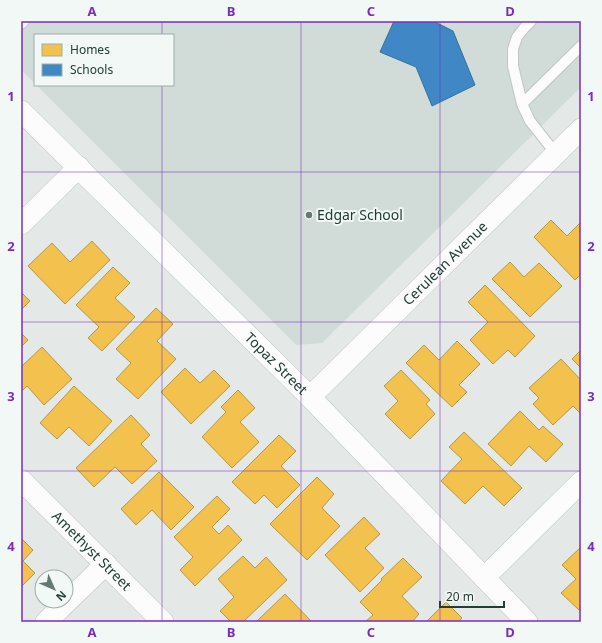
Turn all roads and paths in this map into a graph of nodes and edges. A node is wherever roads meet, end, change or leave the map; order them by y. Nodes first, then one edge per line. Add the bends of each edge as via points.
1 (24, 21) edge
2 (531, 21) edge
3 (21, 24) edge
4 (581, 46) edge
5 (522, 104) junction
6 (21, 111) edge
7 (581, 129) edge
8 (556, 154) junction
9 (79, 167) junction
10 (21, 224) edge
11 (310, 397) junction
12 (21, 480) edge
13 (581, 482) edge
14 (106, 564) junction
15 (484, 578) junction
16 (46, 622) edge
17 (163, 622) edge
18 (526, 622) edge

1 - 3 lane
2 - 5 lane via 517,37 513,49 513,66
4 - 5 lane
5 - 8 lane via 530,121
6 - 9 street, Topaz Street
7 - 8 street, Cerulean Avenue
8 - 11 street, Cerulean Avenue
9 - 10 street
9 - 11 street, Topaz Street
11 - 15 street, Topaz Street
12 - 14 street, Amethyst Street
13 - 15 street
14 - 16 street
14 - 17 street, Amethyst Street
15 - 18 street, Topaz Street

